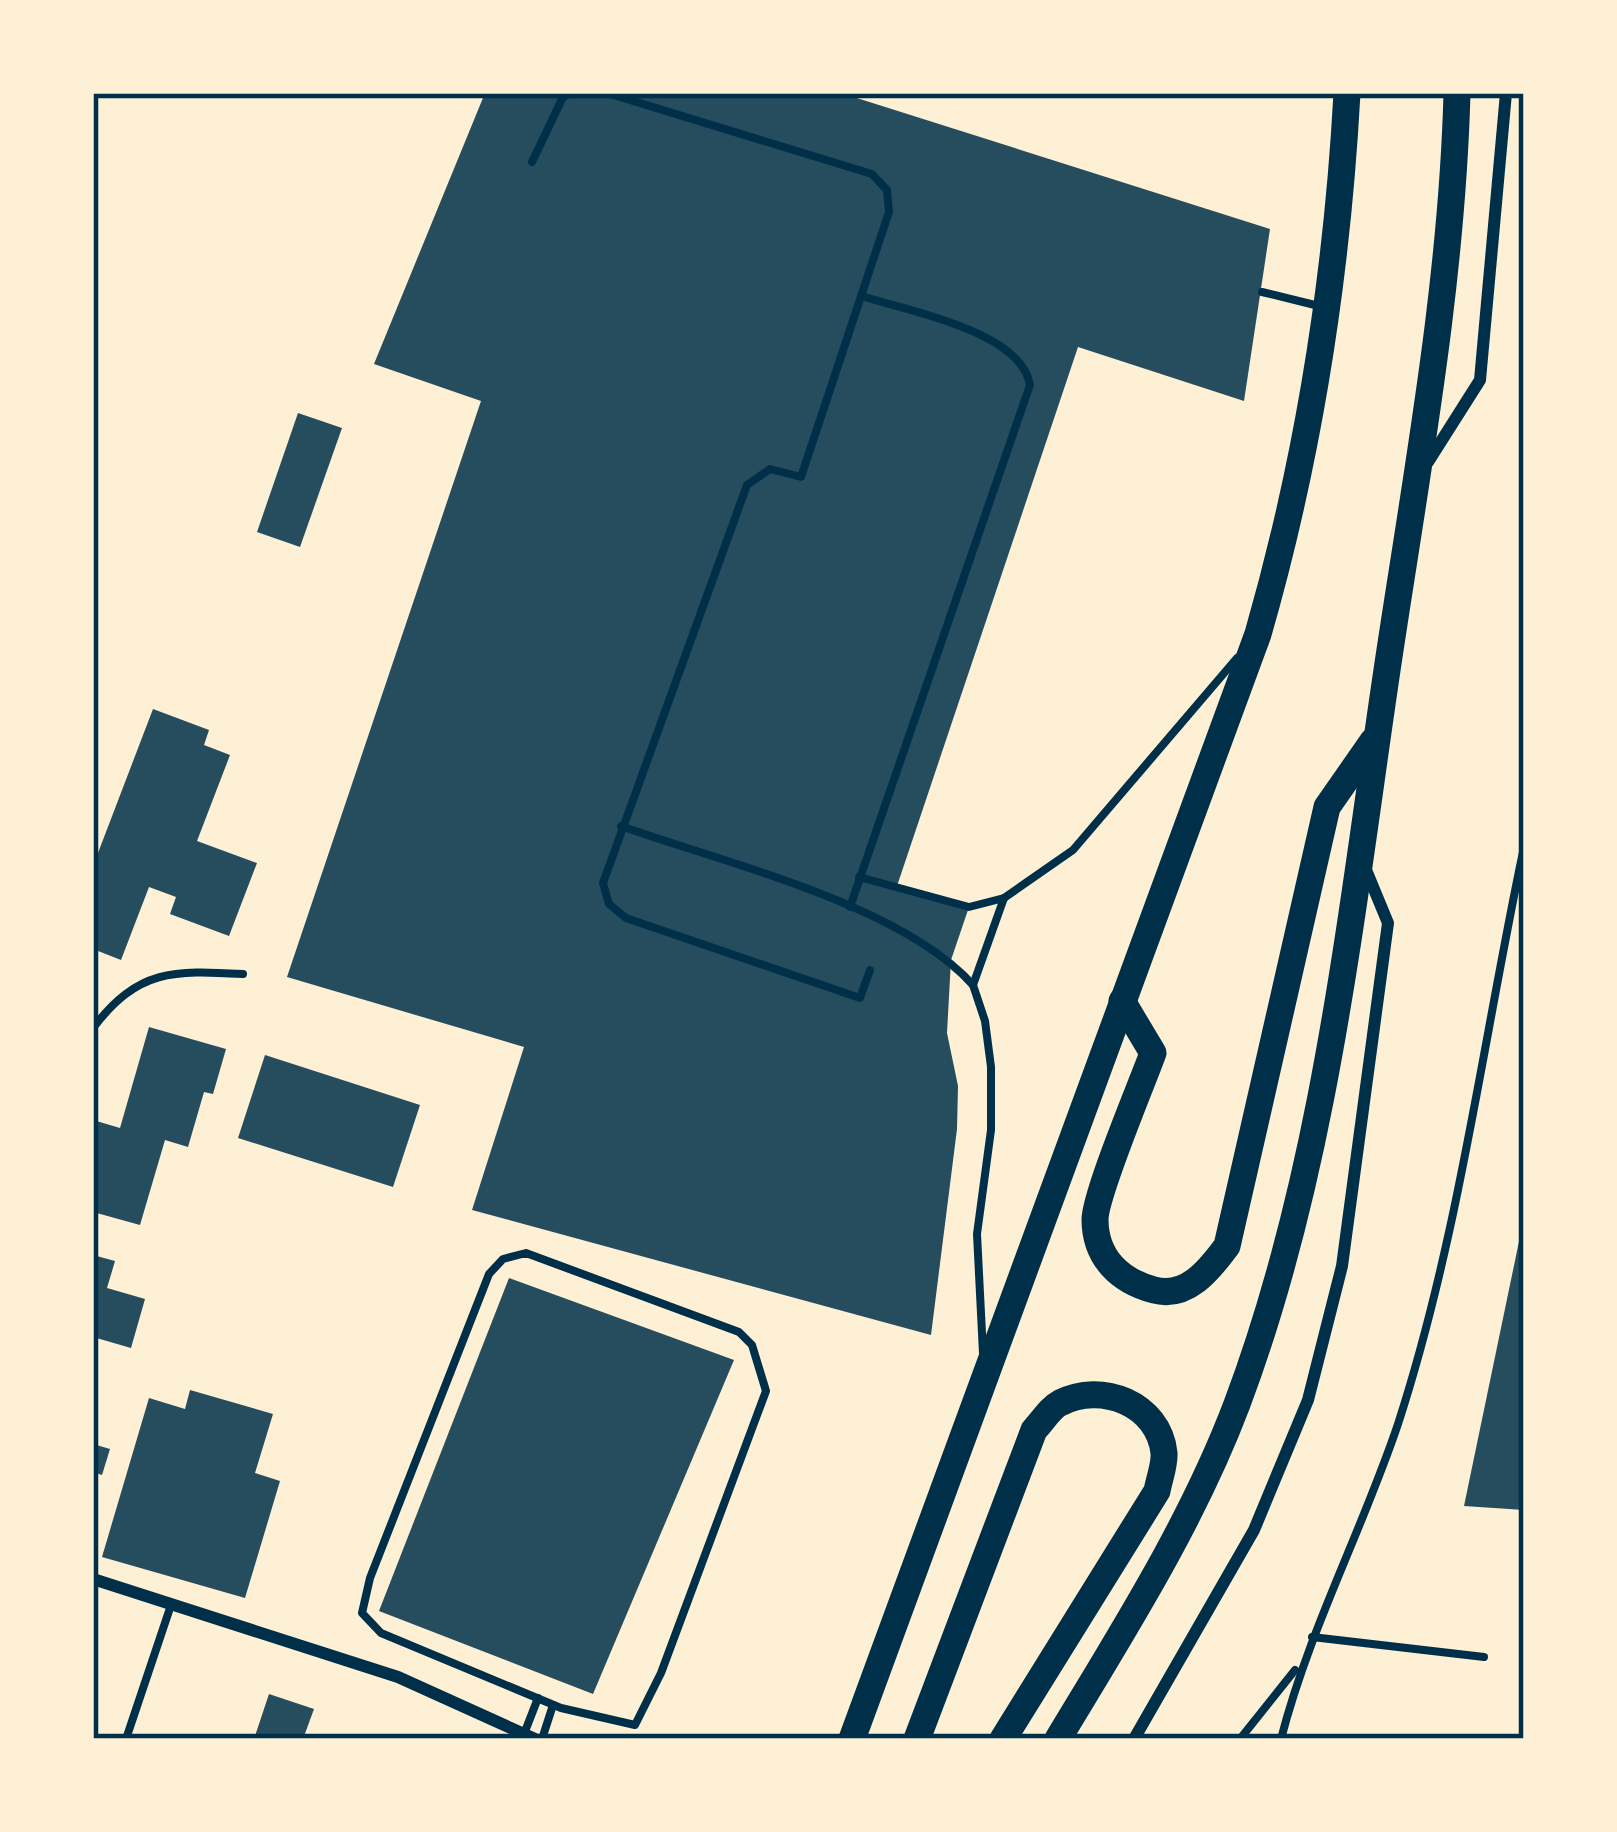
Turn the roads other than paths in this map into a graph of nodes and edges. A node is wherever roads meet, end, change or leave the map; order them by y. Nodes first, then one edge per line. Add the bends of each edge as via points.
1 (571, 93) edge
2 (607, 93) edge
3 (1347, 93) edge
4 (1457, 93) edge
5 (1506, 93) edge
6 (532, 162) dead end
7 (1262, 292) dead end
8 (862, 296) junction
9 (1330, 308) junction
10 (1414, 483) junction
11 (1258, 634) junction
12 (1377, 735) junction
13 (620, 826) junction
14 (1524, 847) edge
15 (1361, 856) junction
16 (859, 877) junction
17 (1004, 898) junction
18 (850, 907) junction
19 (870, 970) dead end
20 (243, 974) dead end
21 (973, 985) junction
22 (1122, 1001) junction
23 (93, 1028) edge
24 (985, 1386) junction
25 (93, 1579) edge
26 (171, 1604) junction
27 (1312, 1637) junction
28 (1484, 1658) dead end
29 (1300, 1664) junction
30 (538, 1698) junction
31 (553, 1705) junction
32 (534, 1737) edge
33 (126, 1739) edge
34 (852, 1739) edge
35 (917, 1739) edge
36 (1003, 1739) edge
37 (1058, 1739) edge
38 (1134, 1739) edge
39 (1240, 1739) edge
40 (1281, 1739) edge

1 - 6 lane
2 - 8 lane via 881,181 889,212
3 - 9 highway
4 - 10 highway via 1442,322
5 - 10 street via 1480,380
7 - 9 lane
8 - 13 lane via 801,476 770,470 747,485
8 - 16 lane via 1000,342 1021,359 1030,385
9 - 11 highway via 1286,537
10 - 12 highway
11 - 17 lane via 1073,850
11 - 22 highway
12 - 15 highway
12 - 22 highway via 1327,807 1227,1246 1201,1280 1162,1293 1125,1282 1103,1257 1095,1217 1153,1053
13 - 18 lane
13 - 19 lane via 603,883 609,904 626,918 860,998
14 - 27 lane via 1441,1268 1397,1425
15 - 37 highway via 1310,1136 1237,1403 1152,1583
15 - 38 street via 1388,923 1342,1266 1308,1400 1254,1529
16 - 17 lane via 969,907
16 - 18 lane
17 - 21 lane
18 - 21 lane via 951,960
20 - 23 lane via 149,977 114,1000
21 - 24 lane via 991,1067 977,1234
22 - 24 highway
24 - 34 highway
25 - 26 street
26 - 32 street via 398,1677
26 - 33 lane
27 - 28 lane
27 - 29 lane
29 - 39 lane
29 - 40 lane
30 - 31 lane
30 - 31 lane via 381,1633 362,1613 489,1274 502,1259 526,1253 739,1332 752,1345 766,1391 635,1725
30 - 32 lane
31 - 32 lane
35 - 36 highway via 1034,1430 1058,1403 1094,1392 1127,1400 1152,1421 1164,1453 1156,1491

